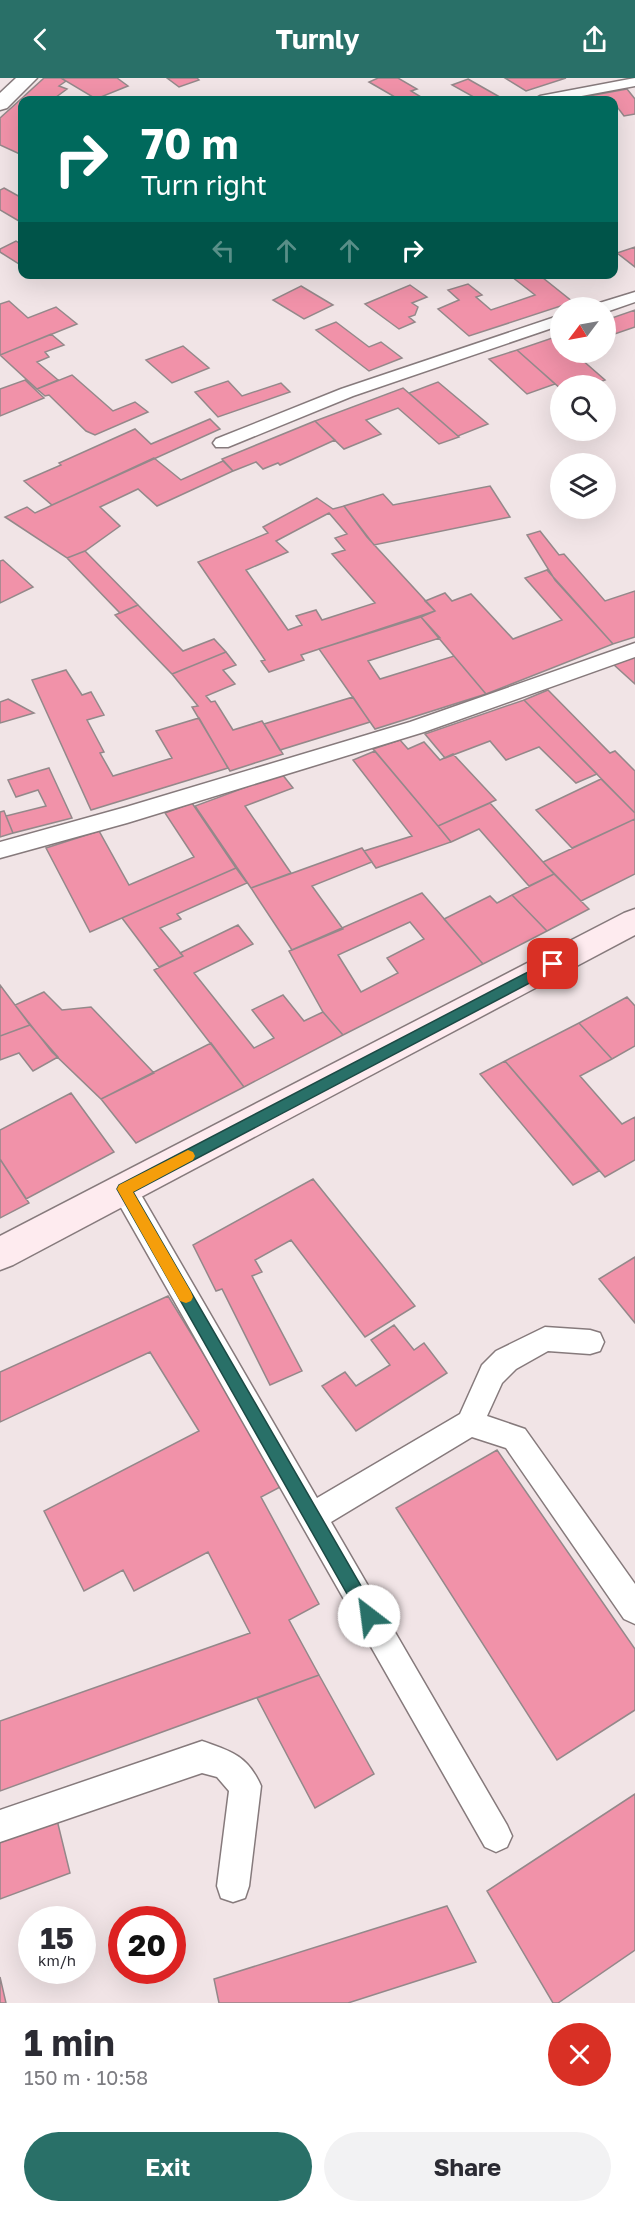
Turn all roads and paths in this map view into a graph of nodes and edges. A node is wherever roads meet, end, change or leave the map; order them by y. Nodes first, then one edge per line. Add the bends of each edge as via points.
1 (27, 78) edge
2 (635, 82) edge
3 (561, 96) edge
4 (0, 104) edge
5 (635, 297) edge
6 (616, 303) edge
7 (550, 324) edge
8 (222, 443) dead end
9 (635, 650) edge
10 (0, 849) edge
11 (635, 921) edge
12 (124, 1189) junction
13 (0, 1254) edge
14 (590, 1342) dead end
15 (470, 1422) junction
16 (312, 1517) junction
17 (635, 1609) edge
18 (0, 1826) edge
19 (496, 1836) dead end
20 (233, 1886) dead end

1 - 4 street
2 - 3 lane
5 - 6 lane
7 - 8 lane via 279,417
9 - 10 lane via 417,727 128,815
11 - 12 main road
12 - 13 main road
12 - 16 lane
14 - 15 lane via 545,1339 506,1360 492,1374
15 - 16 lane
15 - 17 lane via 515,1438
16 - 19 lane
18 - 20 lane via 202,1757 227,1765 245,1786

